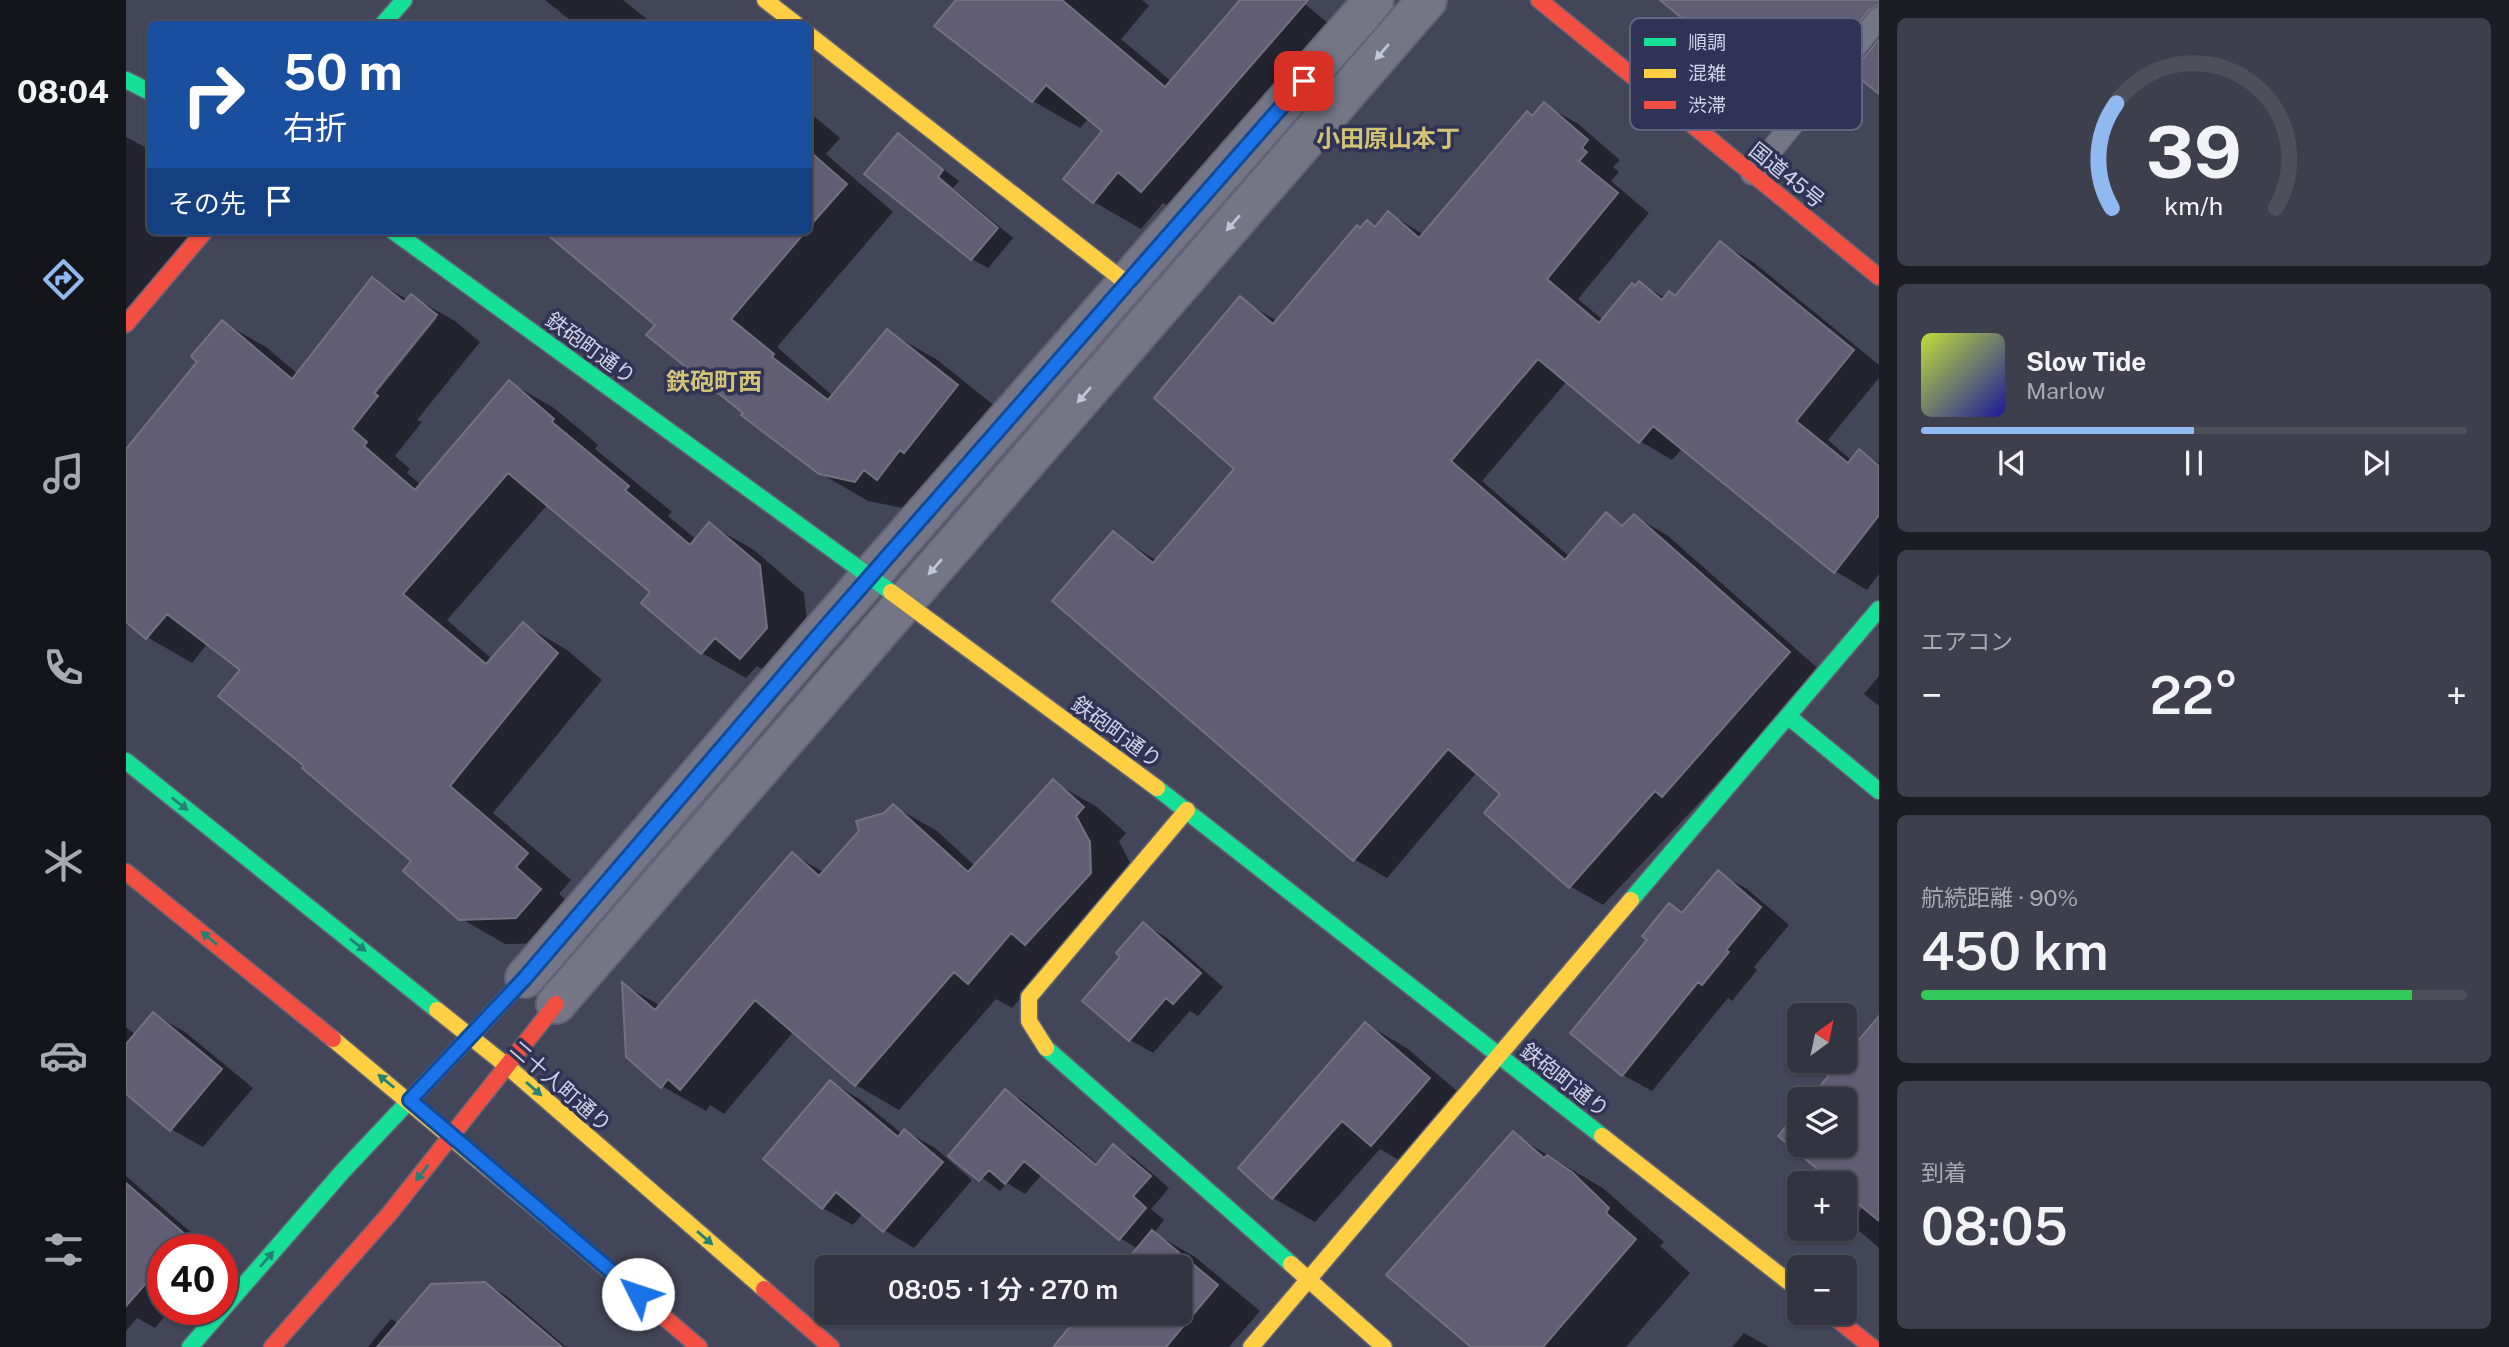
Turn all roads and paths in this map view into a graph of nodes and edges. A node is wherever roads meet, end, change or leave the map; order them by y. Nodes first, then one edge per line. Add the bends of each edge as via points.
1 (404, 0) edge
2 (765, 0) edge
3 (1374, 0) edge
4 (1427, 0) edge
5 (1539, 0) edge
6 (1879, 18) edge
7 (386, 21) edge
8 (792, 21) edge
9 (812, 37) edge
10 (1862, 39) edge
11 (1630, 74) edge
12 (126, 80) edge
13 (147, 90) edge
14 (1698, 130) edge
15 (1788, 130) edge
16 (1752, 174) junction
17 (202, 235) edge
18 (399, 235) edge
19 (1879, 277) edge
20 (1128, 284) junction
21 (126, 324) edge
22 (870, 576) junction
23 (906, 601) junction
24 (1879, 609) edge
25 (1789, 717) junction
26 (126, 761) edge
27 (1879, 792) edge
28 (1187, 810) junction
29 (126, 872) edge
30 (525, 978) joint
31 (555, 1004) joint
32 (470, 1036) junction
33 (1498, 1055) junction
34 (507, 1066) junction
35 (410, 1100) junction
36 (452, 1135) junction
37 (1308, 1280) junction
38 (1787, 1281) edge
39 (1844, 1325) edge
40 (190, 1347) edge
41 (272, 1347) edge
42 (699, 1347) edge
43 (831, 1347) edge
44 (1251, 1347) edge
45 (1384, 1347) edge
46 (1872, 1347) edge

1 - 7 main road
2 - 8 main road
3 - 20 street
4 -> 23 street
5 - 11 main road, 国道45号
6 - 10 lane
9 - 20 main road
12 - 13 main road
14 - 16 main road, 国道45号
15 - 16 lane
16 - 19 main road, 国道45号
17 - 21 main road
18 - 22 main road, 鉄砲町通り
20 - 22 street
22 - 23 main road, 鉄砲町通り
22 - 30 street
23 - 28 main road, 鉄砲町通り
23 - 31 street
24 - 25 main road
25 - 27 main road
25 - 33 main road
26 -> 32 main road, 二十人町通り
28 - 33 main road, 鉄砲町通り
28 - 37 main road via 1029,997 1028,1025 1041,1043
35 -> 29 main road
30 - 32 main road
31 - 34 main road
32 - 34 main road, 二十人町通り
32 - 35 main road
33 - 37 main road
33 - 38 main road, 鉄砲町通り
34 - 36 main road
34 -> 43 main road, 二十人町通り
35 - 36 main road
40 -> 35 main road
36 -> 41 main road
36 - 42 main road
37 - 44 main road
37 - 45 main road
39 - 46 main road

